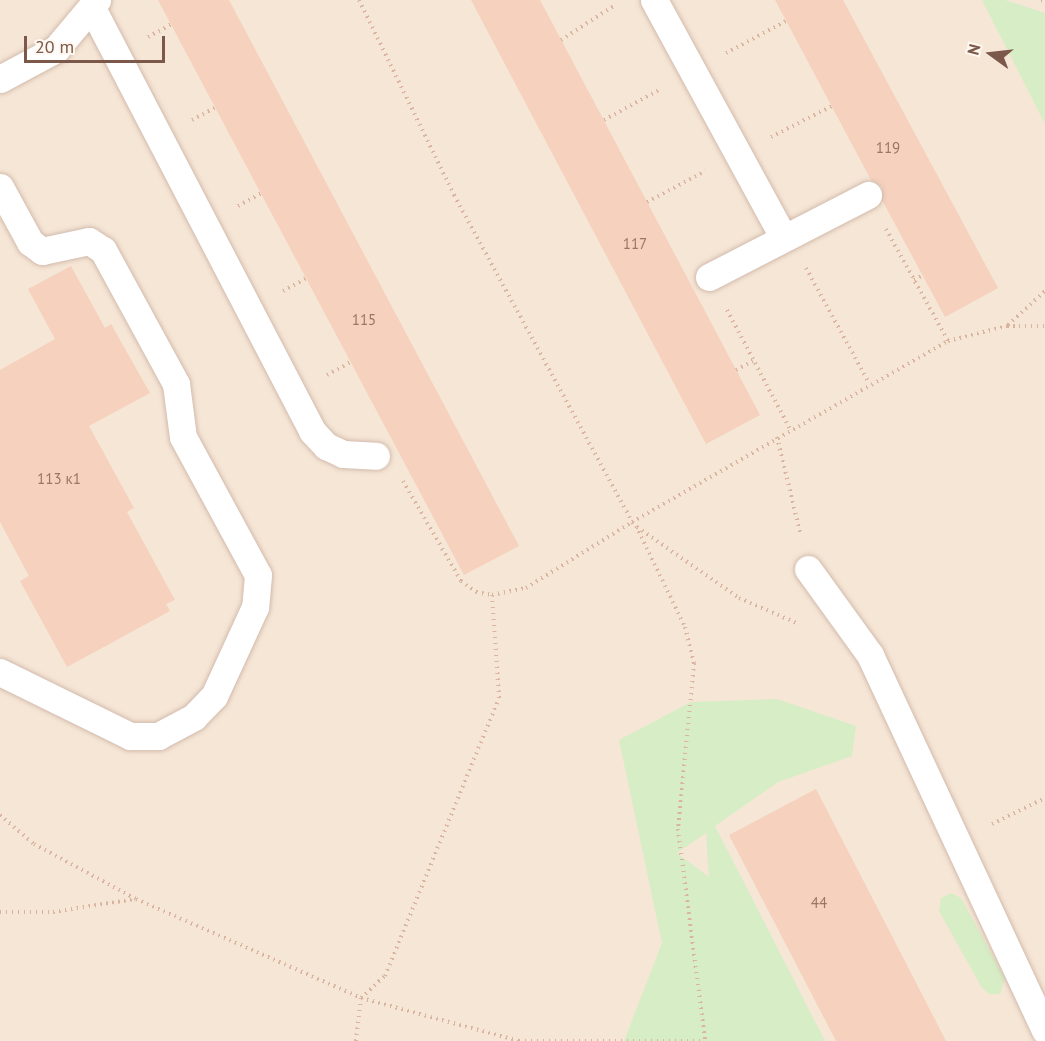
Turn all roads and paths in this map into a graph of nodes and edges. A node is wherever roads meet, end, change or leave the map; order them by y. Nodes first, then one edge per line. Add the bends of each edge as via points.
1 (359, 0) edge
2 (623, 0) edge
3 (654, 0) edge
4 (1041, 0) edge
5 (1045, 1) edge
6 (95, 4) edge
7 (561, 40) dead end
8 (0, 79) edge
9 (0, 188) edge
10 (868, 195) joint
11 (784, 238) junction
12 (923, 275) dead end
13 (709, 277) joint
14 (914, 280) junction
15 (1045, 291) edge
16 (1006, 326) junction
17 (1045, 326) edge
18 (948, 341) junction
19 (753, 361) junction
20 (736, 370) dead end
21 (869, 383) junction
22 (789, 429) junction
23 (777, 437) junction
24 (376, 456) joint
25 (634, 524) junction
26 (440, 529) dead end
27 (434, 533) junction
28 (808, 569) joint
29 (492, 595) junction
30 (804, 626) dead end
31 (0, 672) edge
32 (1045, 798) edge
33 (0, 815) edge
34 (1005, 817) dead end
35 (136, 899) junction
36 (0, 912) edge
37 (361, 998) junction
38 (1045, 1030) edge
39 (356, 1041) edge
40 (705, 1041) edge

1 - 25 path via 454,195
2 - 7 path
3 - 11 lane
4 - 5 path
6 - 8 lane via 56,49
6 - 24 lane via 312,431 326,446 343,454
9 - 31 lane via 30,242 42,251 89,241 103,250 176,384 183,437 258,574 255,607 214,696 194,717 159,736 130,736
10 - 11 lane
10 - 14 path
11 - 13 lane
11 - 21 path via 800,258
12 - 14 path
13 - 19 path
14 - 18 path
15 - 16 path
16 - 17 path
16 - 18 path
18 - 21 path
19 - 20 path
19 - 22 path
21 - 22 path
22 - 23 path
23 - 25 path
23 - 28 path
24 - 27 path via 405,483
25 - 29 path via 526,588
25 - 30 path via 739,598
25 - 40 path via 685,627 694,663 678,829
26 - 27 path
27 - 29 path via 468,588
28 - 38 lane via 870,655
29 - 37 path via 499,698 385,976
32 - 34 path
33 - 35 path via 34,844
35 - 36 path via 53,912
35 - 37 path
37 - 39 path
37 - 40 path via 519,1041

